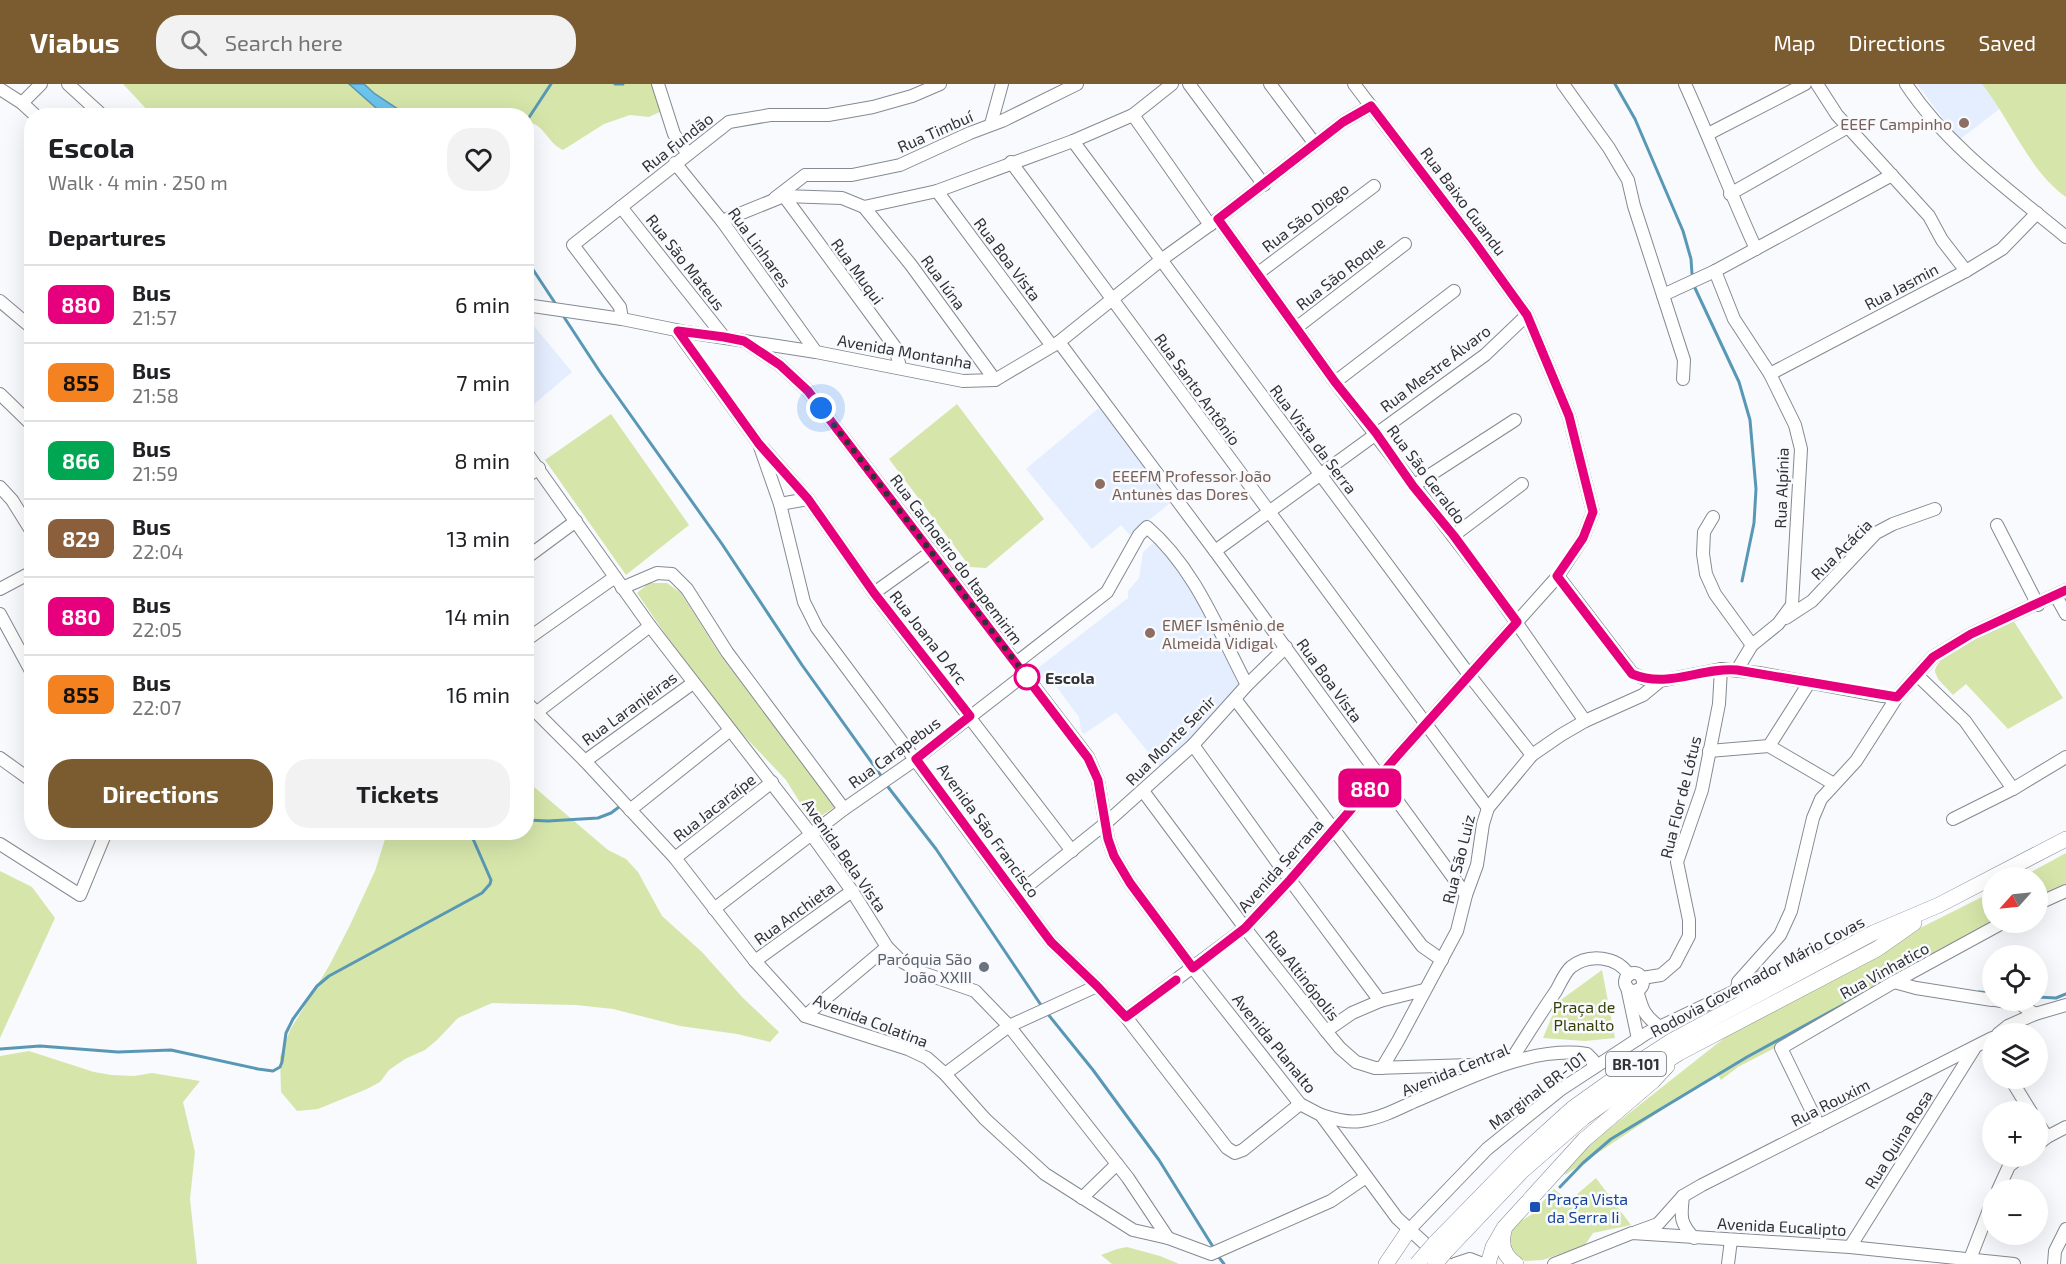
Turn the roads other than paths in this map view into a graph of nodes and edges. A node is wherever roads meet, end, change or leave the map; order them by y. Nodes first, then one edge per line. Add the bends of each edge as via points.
1 (41, 84) edge
2 (68, 84) edge
3 (658, 84) edge
4 (940, 84) edge
5 (1002, 84) edge
6 (1077, 84) edge
7 (1172, 84) edge
8 (1189, 84) edge
9 (1270, 84) edge
10 (1354, 84) edge
11 (1563, 84) edge
12 (1685, 84) edge
13 (1805, 84) edge
14 (1817, 84) edge
15 (1906, 84) edge
16 (0, 89) edge
17 (22, 103) junction
18 (1371, 106) junction
19 (27, 108) edge
20 (94, 108) edge
21 (1133, 115) junction
22 (991, 124) junction
23 (1848, 127) junction
24 (1708, 134) junction
25 (1073, 141) junction
26 (1315, 144) junction
27 (688, 154) junction
28 (1011, 162) junction
29 (675, 163) junction
30 (1892, 175) junction
31 (1264, 184) junction
32 (1374, 186) dead end
33 (937, 191) junction
34 (1730, 194) junction
35 (784, 196) junction
36 (771, 201) junction
37 (621, 207) junction
38 (864, 207) junction
39 (2037, 213) junction
40 (722, 221) junction
41 (1214, 222) junction
42 (2066, 237) edge
43 (1405, 244) dead end
44 (1756, 249) junction
45 (1161, 260) junction
46 (1715, 271) junction
47 (1966, 271) junction
48 (1257, 274) junction
49 (1454, 291) dead end
50 (1663, 295) junction
51 (1111, 299) junction
52 (0, 301) edge
53 (534, 309) edge
54 (1527, 315) junction
55 (622, 319) junction
56 (24, 321) edge
57 (1296, 328) junction
58 (678, 331) junction
59 (724, 337) junction
60 (744, 341) junction
61 (1056, 344) junction
62 (816, 352) junction
63 (900, 367) junction
64 (1770, 374) junction
65 (1683, 379) dead end
66 (995, 380) junction
67 (1335, 382) junction
68 (0, 394) edge
69 (24, 417) edge
70 (1515, 420) dead end
71 (1376, 433) junction
72 (759, 444) junction
73 (534, 462) edge
74 (539, 468) junction
75 (534, 471) edge
76 (1321, 476) junction
77 (1522, 484) dead end
78 (1413, 486) junction
79 (0, 487) edge
80 (808, 499) junction
81 (780, 504) junction
82 (1935, 509) dead end
83 (1268, 513) junction
84 (1713, 517) dead end
85 (24, 519) edge
86 (576, 521) junction
87 (1997, 525) dead end
88 (1454, 536) junction
89 (1215, 551) junction
90 (534, 552) edge
91 (931, 552) junction
92 (24, 576) edge
93 (1557, 576) junction
94 (615, 577) junction
95 (622, 588) junction
96 (0, 589) edge
97 (874, 593) junction
98 (2061, 593) edge
99 (2038, 605) junction
100 (0, 614) edge
101 (2066, 614) edge
102 (1517, 622) junction
103 (1778, 624) junction
104 (650, 627) junction
105 (534, 634) edge
106 (1752, 645) junction
107 (1286, 647) junction
108 (24, 658) edge
109 (1016, 663) junction
110 (1720, 669) junction
111 (1737, 670) junction
112 (1024, 675) junction
113 (1917, 675) junction
114 (1470, 676) junction
115 (1660, 681) junction
116 (693, 683) junction
117 (1809, 683) junction
118 (1247, 684) junction
119 (1897, 697) junction
120 (1235, 699) junction
121 (534, 709) edge
122 (537, 712) junction
123 (970, 716) junction
124 (1586, 721) junction
125 (1426, 723) junction
126 (729, 731) junction
127 (1193, 745) junction
128 (1769, 746) junction
129 (1709, 751) junction
130 (1532, 755) junction
131 (2066, 757) edge
132 (0, 758) edge
133 (916, 759) junction
134 (585, 761) junction
135 (24, 775) edge
136 (1380, 776) junction
137 (772, 782) junction
138 (1834, 784) junction
139 (2013, 789) junction
140 (1143, 791) junction
141 (1488, 808) junction
142 (844, 809) junction
143 (630, 810) junction
144 (1953, 819) dead end
145 (1106, 823) junction
146 (1334, 830) junction
147 (811, 834) junction
148 (2066, 839) edge
149 (103, 840) edge
150 (0, 844) edge
151 (1072, 851) junction
152 (675, 858) junction
153 (1290, 880) junction
154 (852, 891) junction
155 (2066, 891) edge
156 (1016, 895) junction
157 (1466, 895) junction
158 (2048, 899) edge
159 (1939, 905) junction
160 (714, 909) junction
161 (1245, 928) junction
162 (1873, 933) junction
163 (1984, 933) edge
164 (887, 947) junction
165 (1442, 960) junction
166 (755, 961) junction
167 (1193, 968) junction
168 (1894, 982) junction
169 (1634, 983) junction
170 (1097, 986) junction
171 (1424, 990) junction
172 (1737, 990) junction
173 (1982, 998) edge
174 (1380, 1001) junction
175 (2065, 1006) edge
176 (2030, 1011) edge
177 (2035, 1014) junction
178 (806, 1016) junction
179 (1126, 1017) junction
180 (2015, 1023) edge
181 (1009, 1026) junction
182 (1660, 1027) junction
183 (1326, 1031) junction
184 (1638, 1038) junction
185 (1982, 1046) edge
186 (1974, 1048) junction
187 (1679, 1053) junction
188 (1506, 1063) junction
189 (1461, 1066) junction
190 (1382, 1068) junction
191 (1593, 1068) junction
192 (945, 1074) junction
193 (1462, 1082) junction
194 (1300, 1104) junction
195 (1321, 1115) junction
196 (1360, 1121) junction
197 (1819, 1125) junction
198 (2066, 1127) edge
199 (1338, 1136) junction
200 (2048, 1138) edge
201 (1117, 1164) junction
202 (1366, 1177) junction
203 (1683, 1196) junction
204 (1082, 1198) junction
205 (1504, 1228) junction
206 (1982, 1229) edge
207 (2066, 1229) edge
208 (1409, 1230) junction
209 (1632, 1233) junction
210 (1168, 1238) junction
211 (1694, 1238) junction
212 (1731, 1240) junction
213 (1850, 1247) junction
214 (1443, 1252) edge
215 (1970, 1262) edge
216 (1386, 1264) edge
217 (1418, 1264) edge
218 (1435, 1264) edge
219 (1455, 1264) edge
220 (1483, 1264) edge
221 (1488, 1264) edge
222 (1516, 1264) edge
223 (1554, 1264) edge
224 (1728, 1264) edge
225 (2014, 1264) edge
226 (2054, 1264) edge

1 - 17 street
2 - 20 street
3 - 27 street via 674,134
4 - 27 street, Rua Fundão via 873,107 828,115 770,115 729,122
5 - 22 street
6 - 22 street, Rua Timbuí
7 - 21 street
8 - 31 street
9 - 26 street
10 - 18 street, Rua Baixo Guandu
11 - 50 street via 1628,180
12 - 24 street
13 - 24 street
14 - 23 street
15 - 39 street via 1918,103 1958,145
16 - 17 street
17 - 19 street
18 - 26 street, Avenida Montanha
18 - 54 street, Rua Baixo Guandu
21 - 25 street
21 - 41 street, Rua São Geraldo
22 - 36 street, Rua Timbuí via 900,165 852,175 805,175
23 - 30 street
23 - 34 street
24 - 34 street
25 - 28 street
25 - 45 street, Rua Vista da Serra
26 - 31 street, Avenida Montanha
27 - 29 street, Rua Fundão
28 - 33 street
28 - 51 street, Rua Santo Antônio
29 - 37 street, Rua Fundão
29 - 40 street, Rua Linhares
30 - 44 street
30 - 47 street via 1929,216
31 - 41 street, Avenida Montanha
32 - 48 street, Rua São Diogo
33 - 38 street
33 - 61 street, Rua Boa Vista
34 - 44 street
35 - 36 street
35 - 38 street via 842,198
35 - 63 street, Rua Muqui via 895,346
36 - 40 street
37 - 55 street, Rua Fundão via 573,246 620,307
37 - 59 street, Rua São Mateus
38 - 66 street, Rua Iúna
39 - 42 street
39 - 47 street, Rua Jasmin via 2002,249
40 - 62 street, Rua Linhares
41 - 45 street, Avenida Montanha
41 - 48 street, Rua São Geraldo
43 - 57 street, Rua São Roque
44 - 46 street
45 - 51 street, Avenida Montanha
45 - 76 street, Rua Vista da Serra
46 - 50 street
46 - 64 street, Rua Alpínia via 1734,319
47 - 64 street, Rua Jasmin
48 - 57 street, Rua São Geraldo
49 - 67 street
50 - 65 street via 1684,360
51 - 61 street, Avenida Montanha
51 - 83 street, Rua Santo Antônio
52 - 56 street
53 - 55 street, Avenida Montanha
54 - 71 street, Rua Mestre Álvaro via 1485,355
54 - 93 street, Rua Baixo Guandu via 1569,416 1593,512 1583,538
55 - 58 street, Avenida Montanha
57 - 67 street, Rua São Geraldo
58 - 59 street, Avenida Montanha
58 - 72 street, Avenida São Francisco
59 - 60 street, Avenida Montanha
60 - 62 street, Avenida Montanha
60 - 91 street, Rua Cachoeiro do Itapemirim via 780,365 808,391
61 - 66 street, Avenida Montanha
61 - 89 street, Rua Boa Vista
62 - 63 street, Avenida Montanha
63 - 66 street, Avenida Montanha via 963,381
64 - 103 street, Rua Alpínia via 1795,424 1801,449 1792,605
67 - 71 street, Rua São Geraldo
68 - 69 street
70 - 78 street
71 - 76 street, Rua Mestre Álvaro
71 - 78 street, Rua São Geraldo
72 - 80 street, Rua Joana D Arc
72 - 81 street, Avenida São Francisco
73 - 74 street, Avenida Bela Vista
74 - 75 street
74 - 86 street, Avenida Bela Vista
76 - 83 street, Rua Mestre Álvaro
76 - 114 street, Rua Vista da Serra
77 - 88 street
78 - 88 street, Rua São Geraldo
79 - 85 street
80 - 81 street
80 - 97 street, Rua Joana D Arc
81 - 133 street, Avenida São Francisco via 804,602 817,628
82 - 103 street, Rua Acácia via 1876,533 1812,601
83 - 89 street, Rua Mestre Álvaro
83 - 125 street, Rua Santo Antônio
84 - 106 street via 1704,532 1706,573 1715,594
86 - 90 street
86 - 94 street, Avenida Bela Vista
87 - 99 street
88 - 102 street, Rua São Geraldo
89 - 107 street, Rua Boa Vista
91 - 97 street
91 - 109 street, Rua Cachoeiro do Itapemirim
92 - 96 street
93 - 102 street, Avenida Serrana
93 - 115 street via 1632,674
94 - 95 street, Avenida Bela Vista
94 - 105 street
95 - 104 street, Avenida Bela Vista
95 - 142 street via 657,573 672,574 687,589 727,652
97 - 123 street, Rua Joana D Arc
98 - 99 street
98 - 101 street
99 - 113 street via 1971,634 1933,657
100 - 108 street
102 - 114 street, Avenida Serrana
102 - 124 street, Rua São Geraldo
103 - 106 street, Rua Alpínia
104 - 116 street, Avenida Bela Vista
104 - 122 street
106 - 111 street, Rua Alpínia
107 - 118 street, Rua Monte Senir
107 - 136 street, Rua Boa Vista
109 - 112 street, Rua Cachoeiro do Itapemirim
109 - 118 street via 1107,592 1147,527 1185,568
110 - 111 street, Rua São Luiz
110 - 115 street, Rua São Luiz
110 - 129 street, Rua Flor de Lótus via 1719,704
111 - 117 street, Rua São Luiz
112 - 123 street, Rua Carapebus
112 - 145 street, Rua Cachoeiro do Itapemirim via 1088,758 1098,780
113 - 119 street
113 - 139 street via 1965,721
114 - 125 street, Avenida Serrana
114 - 130 street, Rua Vista da Serra
115 - 124 street, Rua São Luiz via 1643,695
116 - 126 street, Avenida Bela Vista
116 - 134 street, Rua Laranjeiras
117 - 119 street, Rua São Luiz
117 - 128 street
118 - 120 street, Rua Monte Senir
119 - 138 street via 1856,761
120 - 127 street, Rua Monte Senir
120 - 146 street
121 - 122 street, Avenida Colatina
122 - 134 street, Avenida Colatina
123 - 133 street, Rua Carapebus
123 - 151 street, Rua Joana D Arc
124 - 130 street, Rua São Luiz
125 - 136 street, Avenida Serrana
125 - 141 street, Rua Santo Antônio
126 - 137 street, Avenida Bela Vista
126 - 143 street
127 - 140 street, Rua Monte Senir
127 - 153 street
128 - 129 street
128 - 138 street
129 - 169 street, Rua Flor de Lótus via 1702,790 1677,862 1689,936 1675,963 1661,975
130 - 141 street, Rua São Luiz
131 - 139 street
132 - 135 street
133 - 142 street, Rua Carapebus
133 - 156 street, Avenida São Francisco
134 - 143 street, Avenida Colatina
136 - 146 street, Avenida Serrana
136 - 157 street, Rua Boa Vista
137 - 147 street, Avenida Bela Vista
137 - 152 street, Rua Jacaraípe
138 - 172 street via 1821,799 1813,818 1791,911 1780,935 1738,982
139 - 144 street
140 - 145 street, Rua Monte Senir
140 - 161 street, Rua Altinópolis
141 - 157 street, Rua São Luiz via 1477,865
142 - 147 street, Rua Carapebus
143 - 152 street, Avenida Colatina
145 - 151 street, Rua Monte Senir
145 - 167 street, Avenida Planalto via 1114,856 1130,883
146 - 153 street, Avenida Serrana
146 - 165 street via 1422,946
147 - 154 street, Avenida Bela Vista
147 - 160 street, Rua Carapebus
148 - 159 main road, Rodovia Governador Mário Covas / BR-101
149 - 150 street via 80,895
151 - 156 street, Rua Monte Senir
152 - 160 street, Avenida Colatina
153 - 161 street, Avenida Serrana
153 - 174 street
154 - 164 street, Avenida Bela Vista
154 - 166 street, Rua Anchieta
155 - 158 street
156 - 170 street, Avenida São Francisco via 1051,942
157 - 165 street, Rua São Luiz via 1457,931
159 - 162 main road, Rodovia Governador Mário Covas / BR-101
159 - 187 main road, Rodovia Governador Mário Covas / BR-101 via 1877,950
160 - 166 street, Avenida Colatina
161 - 167 street, Avenida Serrana
161 - 183 street, Rua Altinópolis
162 - 172 main road via 1825,948
162 - 214 main road, Rodovia Governador Mário Covas / BR-101 via 1673,1040 1574,1108 1520,1156
163 - 168 street, Rua Vinhatico
164 - 178 street
164 - 181 street, Avenida Bela Vista via 901,961 923,973 975,991
165 - 171 street, Rua São Luiz
166 - 178 street, Avenida Colatina
167 - 179 street, Avenida Serrana
167 - 194 street, Avenida Planalto
168 - 173 street
168 - 197 street, Rua Vinhatico via 1781,1048
169 - 182 street via 1648,1018
169 - 184 street
169 - 188 street via 1625,968 1605,958 1570,967
170 - 179 street, Avenida São Francisco
170 - 181 street
171 - 174 street
171 - 190 street, Rua São Luiz
172 - 182 street, Marginal BR-101
174 - 183 street via 1352,1013
175 - 177 street
176 - 177 street
177 - 180 street
178 - 192 street, Avenida Colatina via 908,1049 927,1058
179 - 194 street, Avenida São Francisco via 1227,1148 1235,1153
181 - 192 street
181 - 201 street, Avenida Bela Vista
182 - 184 street, Marginal BR-101
183 - 190 street, Rua Altinópolis via 1356,1062
184 - 191 street, Marginal BR-101
185 - 186 street, Rua Rouxim
186 - 197 street, Rua Rouxim
186 - 213 street, Rua Quina Rosa
187 - 205 main road via 1653,1082 1584,1140
187 - 214 main road, Rodovia Governador Mário Covas / BR-101 via 1583,1118 1522,1171
188 - 189 street, Rua Altinópolis
188 - 191 street, Avenida Central via 1578,1053 1587,1054 1593,1060
188 - 193 street, Avenida Central
189 - 190 street, Rua Altinópolis
189 - 193 street via 1465,1071
191 - 208 street, Marginal BR-101 via 1487,1149
192 - 204 street, Avenida Colatina via 985,1119 1046,1174
193 - 196 street, Avenida Central
194 - 195 street, Avenida Planalto
195 - 196 street, Avenida Central
195 - 199 street, Avenida Planalto
196 - 199 street
197 - 203 street, Rua Rouxim
198 - 200 street
199 - 202 street, Avenida Planalto
201 - 204 street
201 - 210 street, Avenida Bela Vista
202 - 208 street, Avenida Planalto
202 - 210 street, Avenida Colatina via 1331,1201 1211,1254
203 - 209 street, Rua Rouxim via 1658,1224
203 - 211 street via 1684,1227
204 - 210 street, Avenida Colatina via 1133,1230
205 - 221 main road
205 - 222 main road via 1503,1250
206 - 215 street
207 - 226 street via 2055,1251
208 - 214 street, Avenida Planalto
208 - 216 main road
209 - 211 street, Avenida Eucalipto
209 - 223 street, Avenida Eucalipto
211 - 212 street, Avenida Eucalipto
212 - 213 street, Avenida Eucalipto
212 - 224 street
213 - 215 street, Avenida Eucalipto
214 - 217 main road, Rodovia Governador Mário Covas / BR-101, bridge
214 - 218 main road, Rodovia Governador Mário Covas / BR-101, bridge
215 - 225 street, Avenida Eucalipto
219 - 220 street via 1470,1259

